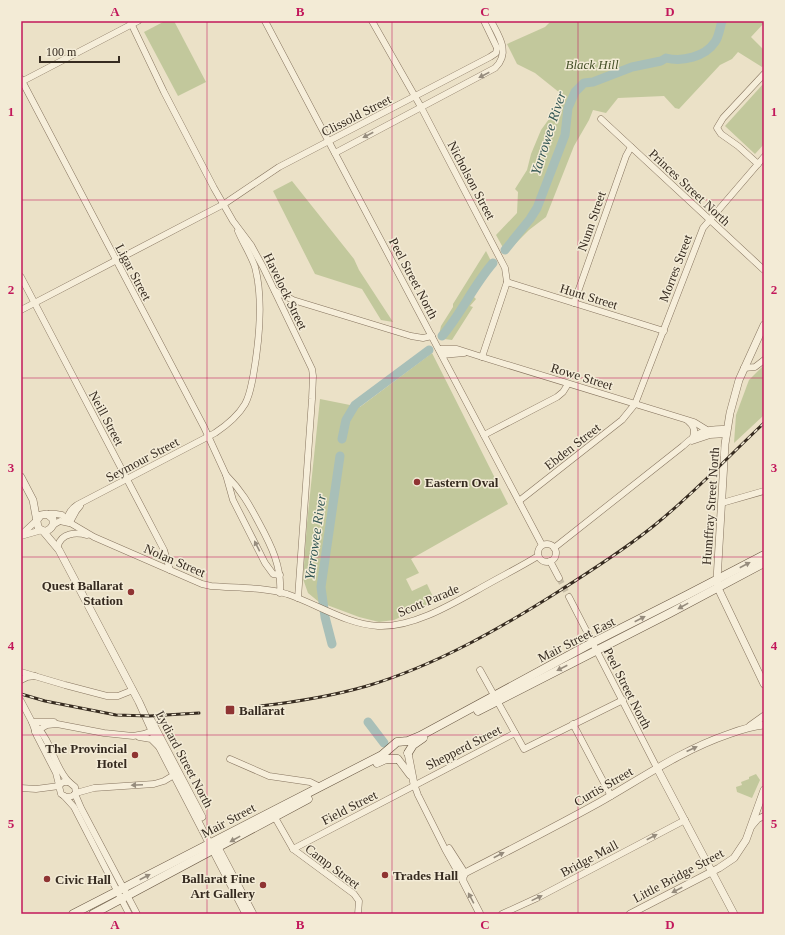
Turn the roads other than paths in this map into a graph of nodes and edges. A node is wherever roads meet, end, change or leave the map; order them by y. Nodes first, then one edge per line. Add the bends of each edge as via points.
1 (138, 21) edge
2 (265, 21) edge
3 (372, 21) edge
4 (484, 21) edge
5 (491, 21) edge
6 (131, 23) edge
7 (496, 38) junction
8 (500, 46) junction
9 (490, 57) junction
10 (497, 66) junction
11 (764, 74) edge
12 (21, 81) edge
13 (433, 87) junction
14 (415, 96) junction
15 (440, 98) junction
16 (398, 105) junction
17 (421, 107) junction
18 (404, 116) junction
19 (601, 119) dead end
20 (329, 142) junction
21 (631, 147) junction
22 (335, 153) junction
23 (764, 157) edge
24 (758, 164) junction
25 (224, 204) junction
26 (231, 217) junction
27 (709, 219) junction
28 (116, 260) junction
29 (764, 270) edge
30 (21, 277) edge
31 (507, 282) junction
32 (275, 291) junction
33 (293, 300) junction
34 (280, 302) junction
35 (35, 303) junction
36 (574, 303) junction
37 (21, 310) edge
38 (764, 325) edge
39 (664, 331) junction
40 (433, 338) junction
41 (440, 350) junction
42 (482, 357) junction
43 (764, 360) edge
44 (744, 368) junction
45 (568, 384) junction
46 (635, 404) junction
47 (688, 421) junction
48 (707, 430) junction
49 (727, 432) junction
50 (484, 435) junction
51 (208, 436) junction
52 (693, 437) junction
53 (684, 446) junction
54 (226, 475) junction
55 (21, 477) edge
56 (126, 479) junction
57 (764, 491) edge
58 (32, 498) junction
59 (519, 501) junction
60 (722, 503) junction
61 (47, 514) junction
62 (37, 520) junction
63 (69, 521) junction
64 (53, 526) junction
65 (42, 531) junction
66 (21, 535) edge
67 (94, 537) junction
68 (542, 545) junction
69 (58, 548) junction
70 (554, 548) junction
71 (764, 555) edge
72 (538, 556) junction
73 (550, 561) junction
74 (764, 563) edge
75 (170, 570) junction
76 (280, 575) junction
77 (559, 578) tunnel mouth
78 (717, 584) junction
79 (280, 593) junction
80 (569, 597) tunnel mouth
81 (298, 598) junction
82 (595, 646) junction
83 (480, 670) dead end
84 (21, 672) edge
85 (37, 677) junction
86 (21, 680) edge
87 (764, 684) edge
88 (133, 690) junction
89 (496, 699) junction
90 (622, 700) junction
91 (21, 701) edge
92 (764, 716) edge
93 (32, 722) junction
94 (573, 724) junction
95 (62, 725) junction
96 (764, 725) edge
97 (744, 729) junction
98 (154, 730) junction
99 (37, 731) junction
100 (515, 733) junction
101 (129, 735) junction
102 (396, 744) junction
103 (160, 748) junction
104 (408, 753) junction
105 (230, 759) dead end
106 (397, 759) junction
107 (657, 768) junction
108 (176, 774) junction
109 (603, 781) junction
110 (69, 782) junction
111 (414, 782) junction
112 (59, 785) junction
113 (320, 787) junction
114 (21, 788) edge
115 (622, 789) junction
116 (764, 790) edge
117 (75, 794) junction
118 (64, 796) junction
119 (611, 796) junction
120 (273, 814) junction
121 (764, 816) edge
122 (685, 820) junction
123 (752, 826) junction
124 (438, 832) junction
125 (214, 846) junction
126 (293, 849) junction
127 (105, 860) junction
128 (712, 872) junction
129 (465, 873) junction
130 (463, 882) junction
131 (122, 894) junction
132 (73, 914) edge
133 (93, 914) edge
134 (129, 914) edge
135 (136, 914) edge
136 (246, 914) edge
137 (253, 914) edge
138 (358, 914) edge
139 (480, 914) edge
140 (502, 914) edge
141 (630, 914) edge
142 (734, 914) edge

1 - 6 street
2 - 20 street, Peel Street North
3 - 14 street, Nicholson Street
4 - 7 street
5 - 7 street
6 - 12 street
6 - 25 street, Havelock Street via 164,92
7 - 8 street
8 - 9 street, Clissold Street
8 - 10 street via 502,58
9 - 10 street
9 - 13 street, Clissold Street
10 -> 15 street, Clissold Street
11 - 24 street via 723,118 717,128
12 - 28 street, Ligar Street
13 - 14 street, Clissold Street
13 - 15 street
14 - 16 street, Clissold Street
14 - 17 street, Nicholson Street
15 - 17 street, Clissold Street
16 - 18 street
16 - 20 street, Clissold Street
17 - 18 street, Clissold Street
17 - 31 street, Nicholson Street via 501,259
18 -> 22 street, Clissold Street
19 - 21 street, Princes Street North
20 - 22 street, Peel Street North
20 - 25 street, Clissold Street via 276,170
21 - 27 street, Princes Street North
21 - 36 street, Nunn Street
22 - 40 street, Peel Street North
23 - 24 street, Morres Street
24 - 27 street, Morres Street
25 - 26 street, Havelock Street
25 - 28 street, Clissold Street
26 - 32 street, Havelock Street via 251,245
26 - 51 street, Seymour Street via 254,266 259,293 258,337 247,401 234,418
27 - 29 street, Princes Street North
27 - 39 street, Morres Street via 703,228
28 - 35 street, Clissold Street
28 - 51 street, Ligar Street
30 - 35 street, Neill Street
31 - 36 street, Hunt Street
31 - 42 street
32 - 33 street
32 - 34 street, Havelock Street
33 - 34 street
33 - 40 street via 411,336
34 - 81 street, Havelock Street via 310,364 313,376
35 - 37 street, Clissold Street
35 - 56 street, Neill Street
36 - 39 street, Hunt Street
38 - 44 street, Humffray Street North
39 - 46 street, Morres Street
40 - 41 street, Peel Street North
41 - 42 street, Rowe Street
41 - 50 street, Peel Street North
42 - 45 street, Rowe Street
43 - 44 street via 755,366
44 - 49 street, Humffray Street North via 733,397
45 - 46 street, Rowe Street
45 - 50 street via 557,397
46 - 47 street, Rowe Street
46 - 59 street, Ebden Street via 622,420
47 - 48 street, Rowe Street via 695,422
47 - 52 street via 694,429
48 - 49 street
48 - 52 street
49 - 53 street via 705,436
49 - 60 street, Humffray Street North
50 - 59 street, Peel Street North
51 - 54 street, Ligar Street
51 - 56 street, Seymour Street
52 - 53 street
53 - 70 street
54 - 76 street, Ligar Street via 247,500 273,550
76 -> 54 street, Ligar Street via 272,574 266,563 233,500
55 - 58 street
56 - 63 street, Seymour Street via 73,508
56 - 75 street, Neill Street via 164,550
57 - 60 street
58 - 61 street
58 - 62 street
59 - 68 street, Peel Street North
60 - 78 street, Humffray Street North
61 - 62 street via 41,515
61 - 63 street, Nolan Street via 59,514
61 - 64 street via 53,519
62 - 65 street via 37,526
62 - 66 street
63 - 64 street via 60,521
63 - 67 street, Nolan Street
64 - 65 street
64 - 69 street, Lydiard Street North
65 - 66 street
65 - 69 street, Lydiard Street North
67 - 69 street, Nolan Street via 79,533 70,534 62,538
67 - 75 street, Nolan Street
68 - 70 street via 548,544
68 - 72 street via 538,550
69 - 88 street, Lydiard Street North
70 - 73 street via 556,554
78 -> 71 main road, Mair Street East
72 - 73 street via 542,561
72 - 81 street, Scott Parade via 447,606 403,623 385,626 365,624
73 - 77 street
74 - 78 main road, Mair Street East
75 - 79 street, Nolan Street via 207,585
76 - 79 street, Ligar Street
78 - 82 main road, Mair Street East
78 - 87 street, Humffray Street North
79 - 81 street, Nolan Street
80 - 82 street, Peel Street North
82 - 89 main road, Mair Street East
82 - 90 street, Peel Street North
83 - 89 street
84 - 85 street
85 - 86 street via 30,676
85 - 88 street via 107,696 118,696
88 - 98 street, Lydiard Street North
89 - 100 street
89 - 102 main road, Mair Street East via 420,736
89 - 104 main road, Mair Street East via 419,741
90 - 94 street, Shepperd Street
90 - 107 street, Peel Street North
91 - 93 street
92 - 97 street
93 - 95 street via 50,721
93 - 99 street
94 - 100 street, Shepperd Street via 524,749
94 - 109 street
95 - 99 street via 51,724
95 - 101 street
96 - 97 street, Curtis Street
107 -> 97 street, Curtis Street via 700,745
98 - 101 street via 139,736
98 - 103 street, Lydiard Street North
98 - 108 street, Lydiard Street North
99 - 110 street
99 - 112 street
100 - 111 street, Shepperd Street
101 - 103 street via 151,740
102 - 104 main road via 406,745
102 - 106 main road via 391,753
102 - 113 main road, Mair Street via 382,755
103 - 108 street, Lydiard Street North
104 - 106 main road via 402,759
104 - 111 street
105 - 113 street via 265,775 310,782
106 - 111 street via 404,765
106 - 120 main road, Mair Street via 380,762
107 - 115 street, Curtis Street
107 - 122 street
108 -> 117 street via 154,784 94,788
108 - 125 street, Lydiard Street North
109 - 115 street via 613,788
109 - 119 street
110 - 112 street
110 - 117 street via 75,787
111 - 124 street
111 - 126 street, Field Street
112 - 114 street via 39,789
112 - 118 street via 59,791
113 - 120 main road, Mair Street
115 - 119 street, Curtis Street
116 - 123 street, Little Bridge Street
117 - 118 street via 71,797
117 - 127 street
118 - 127 street via 74,807
129 -> 119 street, Curtis Street
120 - 125 main road, Mair Street
120 - 126 street, Camp Street
121 - 123 street
122 - 128 street
140 -> 122 street, Bridge Mall
123 - 128 street, Little Bridge Street via 737,854
124 - 129 street
124 - 130 street
125 - 131 main road, Mair Street
125 - 136 street, Lydiard Street North
125 - 137 street, Lydiard Street North
126 - 138 street, Camp Street via 354,894 359,901
127 - 131 street
128 -> 141 street, Little Bridge Street
128 - 142 street
129 - 130 street
139 -> 130 street
131 - 132 main road, Mair Street
131 - 133 main road, Mair Street
131 - 134 street
131 - 135 street

